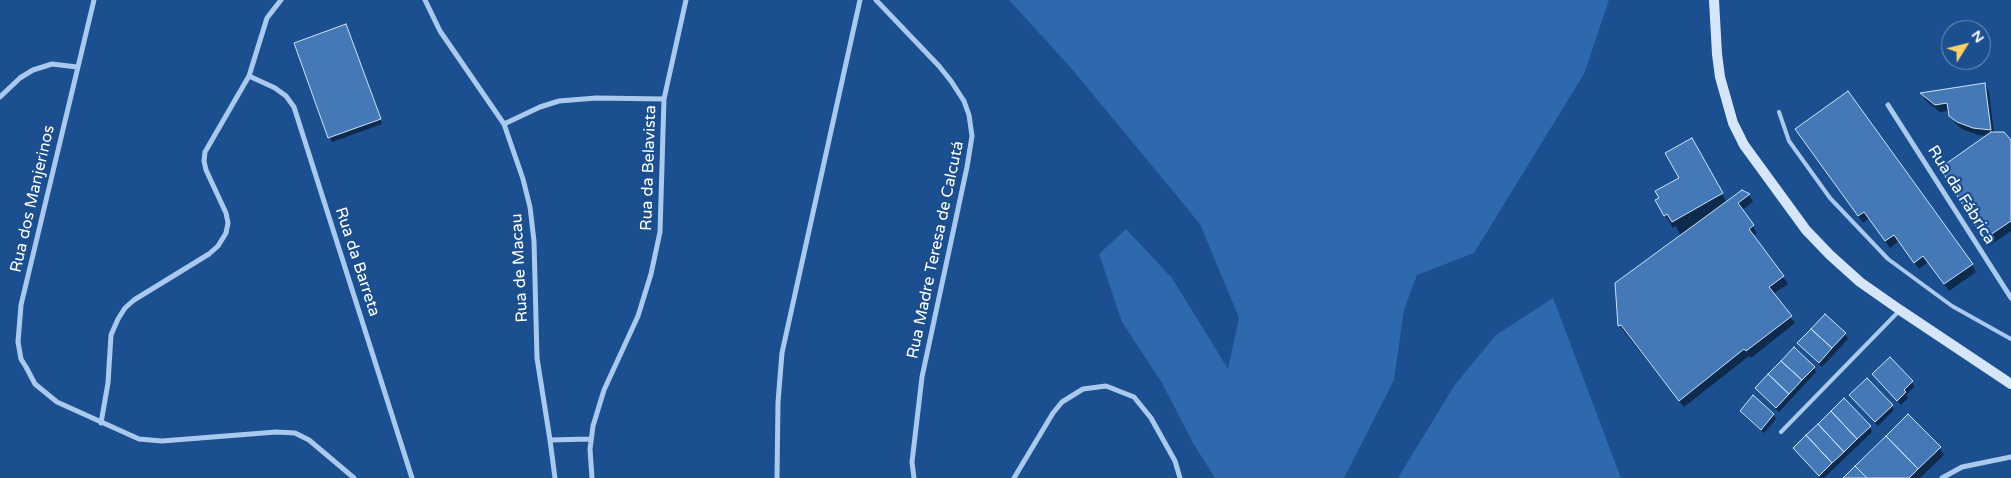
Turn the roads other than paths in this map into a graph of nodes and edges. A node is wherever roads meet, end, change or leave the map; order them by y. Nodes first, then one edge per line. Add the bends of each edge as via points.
1 (94, 0) edge
2 (281, 0) edge
3 (425, 0) edge
4 (686, 0) edge
5 (860, 0) edge
6 (876, 0) edge
7 (1714, 0) edge
8 (77, 66) junction
9 (249, 76) junction
10 (0, 97) edge
11 (664, 100) junction
12 (1888, 105) dead end
13 (1779, 112) dead end
14 (504, 124) junction
15 (2011, 298) edge
16 (1900, 310) junction
17 (2011, 339) edge
18 (2011, 384) edge
19 (101, 422) junction
20 (1781, 432) dead end
21 (591, 439) junction
22 (550, 440) junction
23 (2011, 457) edge
24 (354, 478) edge
25 (412, 478) edge
26 (555, 478) edge
27 (592, 478) edge
28 (778, 478) edge
29 (914, 478) edge
30 (1014, 478) edge
31 (1180, 478) edge
32 (1942, 478) edge

1 - 8 street, Rua dos Manjerinos
2 - 9 street via 267,18
3 - 14 street, Rua de Macau via 440,31
4 - 11 street, Rua da Belavista
5 - 28 street via 782,353
6 - 29 street, Rua Madre Teresa de Calcutá via 951,81 964,101 972,136 922,376 912,462
7 - 16 main road via 1720,78 1733,123 1744,145 1806,230 1860,282
8 - 10 street via 52,64 34,70
8 - 19 street, Rua dos Manjerinos via 21,306 18,342 26,368 45,394
9 - 19 street via 205,152 206,170 226,213 226,233 209,254 124,308 112,335
9 - 25 street, Rua da Barreta via 280,92 294,107
11 - 14 street via 559,100
11 - 21 street, Rua da Belavista via 660,232 651,274 638,316 604,390
12 - 15 street, Rua da Fábrica
13 - 17 lane via 1789,141 1830,198 1888,260 1952,306
14 - 22 street, Rua de Macau via 530,208 537,358
16 - 18 main road
16 - 20 lane
19 - 24 street, Rua dos Manjerinos via 151,441 276,432 295,434 309,440
21 - 22 street
21 - 27 street, Rua da Belavista
22 - 26 street, Rua de Macau
23 - 32 street via 1962,467
30 - 31 street via 1052,413 1062,402 1083,389 1106,386 1134,397 1151,418 1175,461

